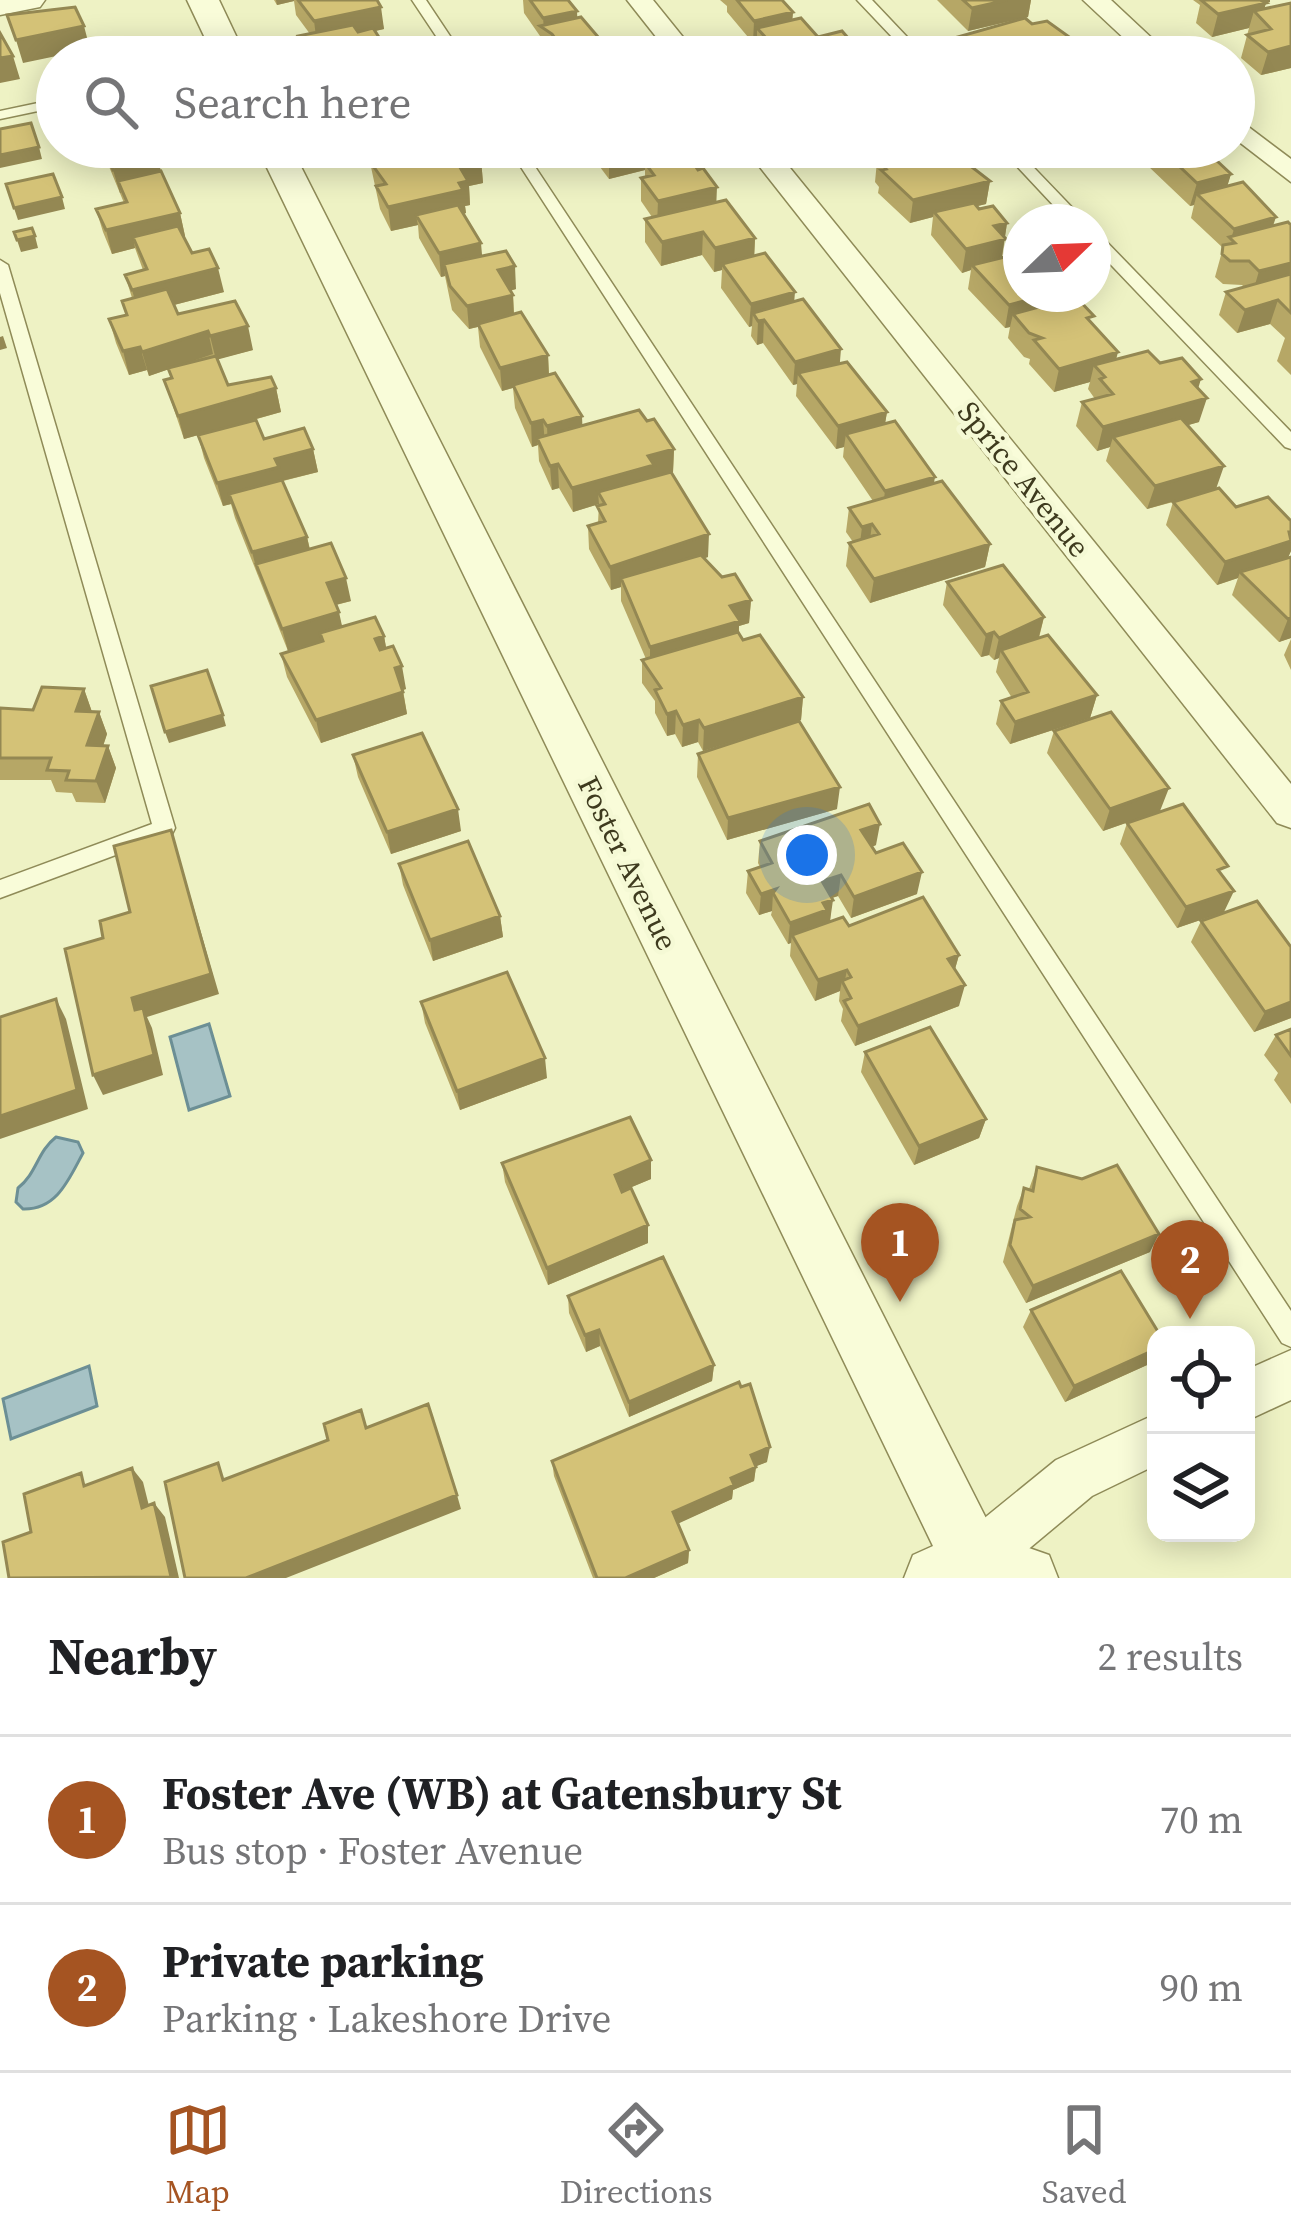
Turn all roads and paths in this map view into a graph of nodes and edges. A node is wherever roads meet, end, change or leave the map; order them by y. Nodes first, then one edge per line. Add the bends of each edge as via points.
1 (29, 0) edge
2 (203, 0) edge
3 (419, 0) edge
4 (640, 0) edge
5 (864, 0) edge
6 (1096, 0) edge
7 (0, 6) edge
8 (220, 36) edge
9 (443, 36) edge
10 (669, 36) edge
11 (899, 36) edge
12 (1136, 36) edge
13 (36, 107) edge
14 (0, 115) edge
15 (1255, 143) edge
16 (284, 168) edge
17 (529, 168) edge
18 (775, 168) edge
19 (1026, 168) edge
20 (1291, 175) edge
21 (1061, 204) edge
22 (1111, 256) edge
23 (0, 265) edge
24 (1291, 442) edge
25 (1291, 812) edge
26 (0, 889) edge
27 (1291, 1334) edge
28 (1291, 1374) edge
29 (1255, 1392) edge
30 (1147, 1443) edge
31 (980, 1574) edge

1 - 7 street
2 - 8 street
3 - 9 lane
4 - 10 street
5 - 11 lane
6 - 12 street
13 - 14 lane
15 - 20 street
16 - 31 street, Foster Avenue
17 - 27 lane
18 - 25 street, Sprice Avenue
19 - 21 lane
22 - 24 lane
23 - 26 lane via 164,828
28 - 29 street
30 - 31 street via 1075,1478

